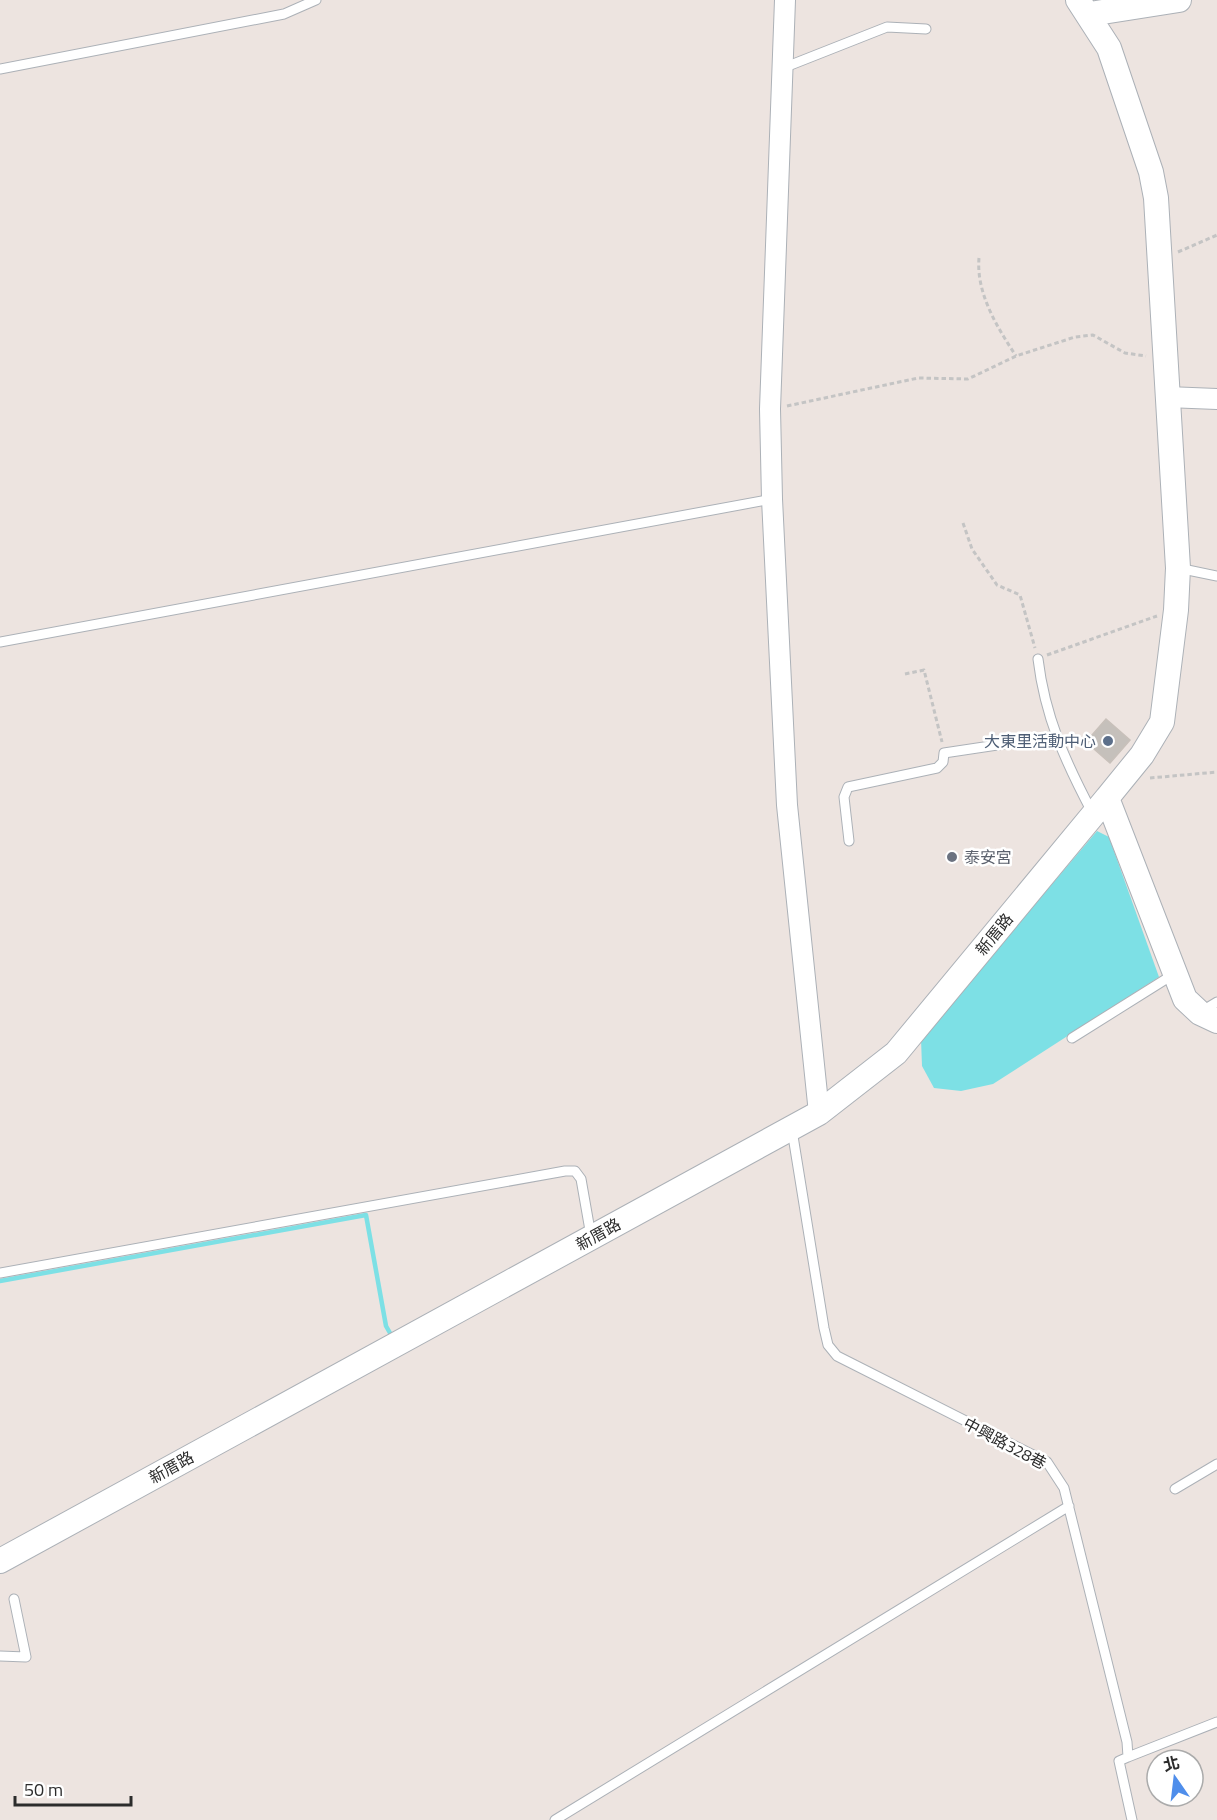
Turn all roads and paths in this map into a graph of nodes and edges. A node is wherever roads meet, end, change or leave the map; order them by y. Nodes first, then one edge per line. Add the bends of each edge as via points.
1 (316, 0) edge
2 (785, 0) edge
3 (1179, 0) edge
4 (1084, 7) edge
5 (926, 29) dead end
6 (783, 68) junction
7 (0, 69) edge
8 (1217, 235) edge
9 (979, 258) dead end
10 (1160, 260) junction
11 (1016, 356) junction
12 (1165, 359) junction
13 (1167, 397) junction
14 (1217, 399) edge
15 (770, 409) junction
16 (771, 499) junction
17 (963, 523) dead end
18 (1178, 568) junction
19 (1217, 576) edge
20 (1176, 610) junction
21 (0, 642) edge
22 (1038, 658) junction
23 (905, 674) dead end
24 (1057, 736) junction
25 (944, 753) junction
26 (1217, 772) edge
27 (1107, 798) junction
28 (849, 841) dead end
29 (1174, 974) junction
30 (1211, 1012) edge
31 (1072, 1038) dead end
32 (819, 1113) junction
33 (792, 1128) junction
34 (591, 1238) junction
35 (0, 1273) edge
36 (1217, 1464) edge
37 (1175, 1489) dead end
38 (1069, 1506) junction
39 (0, 1561) edge
40 (14, 1599) dead end
41 (0, 1656) edge
42 (1217, 1722) edge
43 (1128, 1757) junction
44 (555, 1820) edge
45 (1132, 1820) edge

1 - 7 lane via 284,14
2 - 6 street
3 - 4 street
4 - 10 street, 新厝路 via 1109,48 1151,172
5 - 6 lane via 887,27
6 - 15 street
8 - 10 path
9 - 11 path via 978,276 998,330
10 - 12 street, 新厝路
11 - 12 path via 1093,335 1125,353
11 - 15 path via 968,379 918,378
12 - 13 street, 新厝路
13 - 14 street
13 - 18 street, 新厝路
15 - 16 street
16 - 21 lane
16 - 32 street via 787,805
17 - 22 path via 972,549 997,585 1020,595
18 - 19 lane
18 - 20 street, 新厝路
20 - 22 path
20 - 27 street, 新厝路 via 1162,722
22 - 24 lane via 1043,698
23 - 25 path via 924,670
24 - 25 lane
24 - 27 lane
25 - 28 lane via 937,768 848,787 844,797
26 - 27 path
27 - 29 street
27 - 32 street, 新厝路 via 896,1053
29 - 30 street via 1185,999
29 - 31 lane
32 - 33 street, 新厝路
33 - 34 street, 新厝路
33 - 38 lane, 中興路328巷 via 828,1345 837,1356 1047,1462 1064,1488
34 - 35 lane via 581,1179 575,1172 566,1171
34 - 39 street, 新厝路
36 - 37 lane
38 - 43 lane, 中興路328巷
38 - 44 lane
40 - 41 lane via 26,1658
42 - 43 lane
43 - 45 lane, 中興路328巷 via 1119,1761

